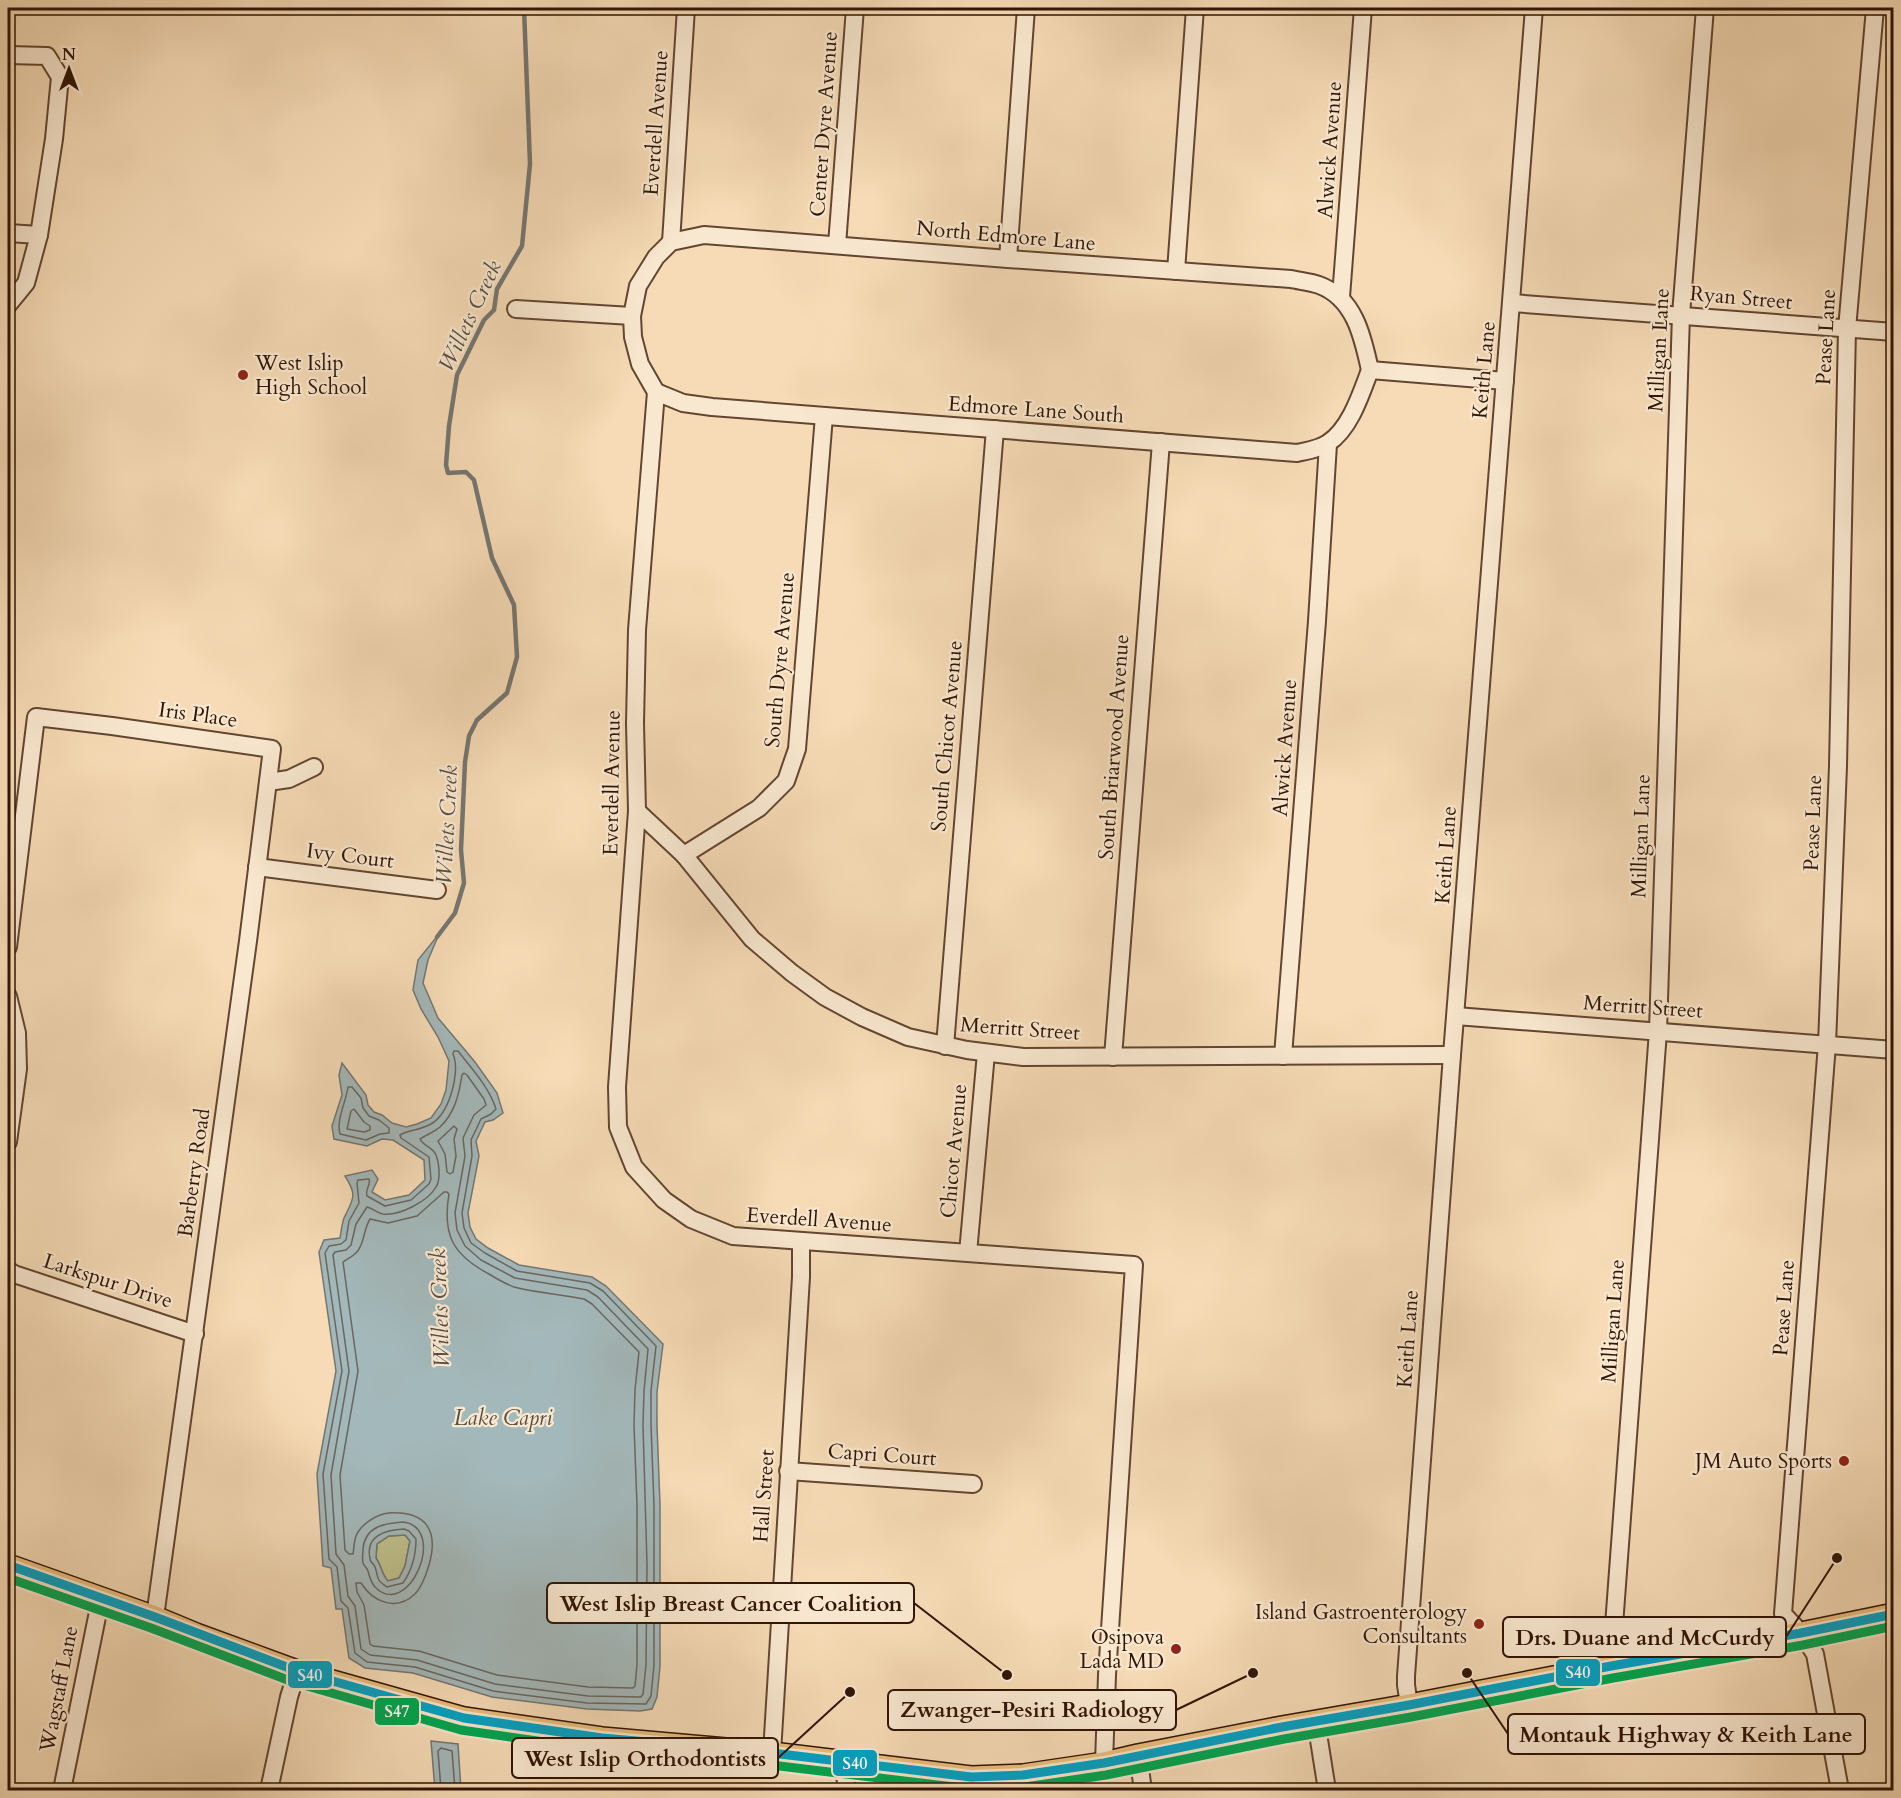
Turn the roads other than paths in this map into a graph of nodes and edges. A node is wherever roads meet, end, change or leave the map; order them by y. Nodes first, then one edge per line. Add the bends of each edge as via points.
1 (686, 8) edge
2 (855, 8) edge
3 (1026, 8) edge
4 (1195, 8) edge
5 (1364, 8) edge
6 (1534, 8) edge
7 (1705, 8) edge
8 (1875, 8) edge
9 (8, 54) edge
10 (8, 234) edge
11 (39, 235) junction
12 (671, 242) junction
13 (837, 245) junction
14 (1008, 260) junction
15 (1176, 271) junction
16 (1341, 297) junction
17 (1512, 303) junction
18 (8, 305) edge
19 (516, 309) dead end
20 (1682, 315) junction
21 (632, 316) junction
22 (1847, 329) junction
23 (1893, 332) edge
24 (1370, 370) junction
25 (1505, 381) junction
26 (656, 392) junction
27 (824, 416) junction
28 (994, 429) junction
29 (1161, 442) junction
30 (1328, 444) junction
31 (314, 767) dead end
32 (268, 782) junction
33 (637, 811) junction
34 (684, 855) junction
35 (257, 867) junction
36 (437, 890) dead end
37 (8, 947) edge
38 (8, 996) edge
39 (1456, 1016) junction
40 (1658, 1031) junction
41 (1827, 1044) junction
42 (945, 1046) junction
43 (1893, 1050) edge
44 (986, 1053) junction
45 (1452, 1055) junction
46 (1283, 1056) junction
47 (1113, 1057) junction
48 (8, 1142) edge
49 (801, 1241) junction
50 (968, 1253) junction
51 (8, 1270) edge
52 (195, 1334) junction
53 (788, 1471) junction
54 (974, 1484) dead end
55 (8, 1565) edge
56 (101, 1597) junction
57 (1893, 1614) edge
58 (155, 1617) junction
59 (1802, 1633) junction
60 (1611, 1666) junction
61 (297, 1671) junction
62 (1409, 1705) junction
63 (1316, 1721) junction
64 (771, 1753) junction
65 (1138, 1755) junction
66 (843, 1761) junction
67 (1104, 1763) junction
68 (62, 1791) edge
69 (269, 1791) edge
70 (847, 1791) edge
71 (1143, 1791) edge
72 (1327, 1791) edge
73 (1840, 1791) edge

1 - 12 street, Everdell Avenue
2 - 13 street, Center Dyre Avenue
3 - 14 street
4 - 15 street
5 - 16 street, Alwick Avenue
6 - 17 street, Keith Lane
7 - 20 street, Milligan Lane
8 - 22 street, Pease Lane
9 - 11 street via 47,56 60,77
10 - 11 street
11 - 18 street via 26,283
12 - 13 street, North Edmore Lane via 704,235
12 - 21 street via 656,256 638,286
13 - 14 street, North Edmore Lane
14 - 15 street, North Edmore Lane
15 - 16 street, North Edmore Lane via 1292,279 1320,285
16 - 24 street via 1363,337
17 - 20 street, Ryan Street
17 - 25 street, Keith Lane
19 - 21 street
20 - 22 street, Ryan Street
20 - 40 street, Milligan Lane
21 - 26 street via 640,364
22 - 23 street, Ryan Street
22 - 41 street, Pease Lane via 1838,766
24 - 25 street
24 - 30 street via 1355,409
25 - 39 street, Keith Lane
26 - 27 street, Edmore Lane South via 683,403
26 - 33 street, Everdell Avenue via 637,630
27 - 28 street, Edmore Lane South
27 - 34 street, South Dyre Avenue via 797,749 786,781 759,808
28 - 29 street, Edmore Lane South
28 - 42 street, South Chicot Avenue
29 - 30 street, Edmore Lane South via 1297,453
29 - 47 street, South Briarwood Avenue
30 - 46 street, Alwick Avenue
31 - 32 street via 289,779
32 - 35 street, Barberry Road
32 - 37 street, Iris Place via 272,749 36,717
33 - 34 street, Merritt Street
33 - 49 street, Everdell Avenue via 617,1088 618,1127 634,1167 664,1200 691,1219 733,1236
34 - 42 street, Merritt Street via 752,939 792,973 862,1017 908,1037
35 - 36 street, Ivy Court
35 - 52 street, Barberry Road
38 - 48 street via 17,1033 18,1069
39 - 40 street, Merritt Street
39 - 45 street, Keith Lane
40 - 41 street, Merritt Street
40 - 60 street, Milligan Lane
41 - 43 street, Merritt Street
41 - 59 street, Pease Lane via 1783,1614
42 - 44 street, Merritt Street
44 - 47 street, Merritt Street
44 - 50 street, Chicot Avenue
45 - 46 street, Merritt Street
45 - 62 street, Keith Lane via 1406,1685
46 - 47 street, Merritt Street
49 - 50 street, Everdell Avenue
49 - 53 street, Hall Street
50 - 67 street, Everdell Avenue via 1134,1265
51 - 52 street, Larkspur Drive
52 - 58 street, Barberry Road
53 - 54 street, Capri Court
53 - 64 street, Hall Street
55 - 56 main road
56 - 58 main road
56 - 68 street, Wagstaff Lane
57 - 59 main road
58 - 61 main road
59 - 60 main road
59 - 73 street, Pease Lane via 1815,1654
60 - 62 main road
61 - 64 main road via 464,1718 602,1738
61 - 69 street
62 - 63 main road
63 - 65 main road
63 - 72 street
64 - 66 main road
65 - 67 main road
65 - 71 street
66 - 67 main road via 971,1777 1023,1775
66 - 70 street

